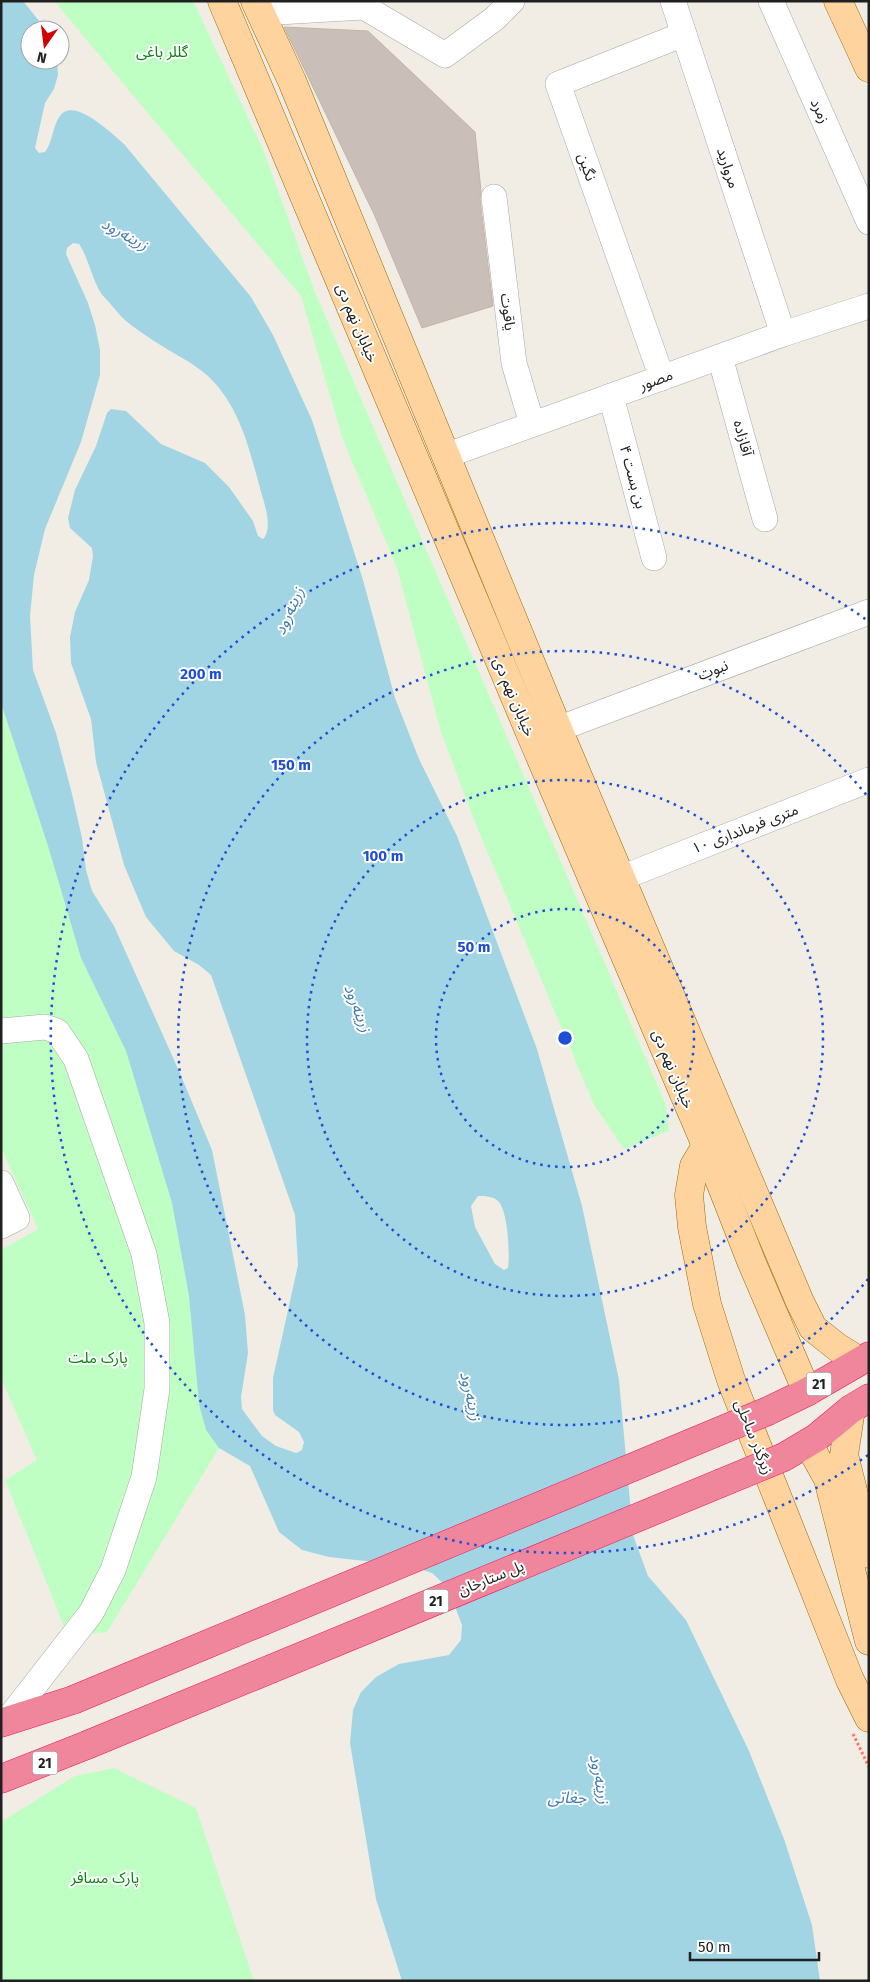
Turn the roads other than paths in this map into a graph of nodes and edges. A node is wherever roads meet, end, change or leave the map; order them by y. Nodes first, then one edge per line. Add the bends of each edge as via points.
1 (222, 1) edge
2 (512, 1) edge
3 (673, 1) edge
4 (771, 1) edge
5 (838, 1) edge
6 (365, 4) edge
7 (258, 7) edge
8 (490, 10) edge
9 (684, 34) junction
10 (869, 68) edge
11 (494, 197) dead end
12 (869, 222) edge
13 (869, 306) edge
14 (783, 334) junction
15 (720, 357) junction
16 (662, 378) junction
17 (611, 396) junction
18 (532, 424) junction
19 (445, 456) junction
20 (417, 467) junction
21 (765, 519) dead end
22 (654, 558) dead end
23 (869, 612) edge
24 (558, 729) junction
25 (869, 780) edge
26 (621, 878) junction
27 (1, 1031) edge
28 (732, 1138) junction
29 (706, 1146) junction
30 (1, 1183) edge
31 (1, 1226) edge
32 (864, 1358) edge
33 (807, 1392) junction
34 (860, 1403) edge
35 (808, 1443) junction
36 (864, 1523) edge
37 (869, 1554) edge
38 (862, 1586) edge
39 (869, 1641) edge
40 (4, 1723) edge
41 (861, 1726) edge
42 (1, 1779) edge

1 - 20 main road, خیابان نهم دی
2 - 8 street
3 - 9 street, مروارید
4 - 12 street, زمرد
5 - 10 main road
6 - 7 street
6 - 8 street via 445,55
7 - 19 main road, خیابان نهم دی via 292,82
9 - 14 street, مروارید
9 - 16 street, نگین via 558,84
11 - 18 street, یاقوت via 514,363
13 - 14 street, مصور
14 - 15 street, مصور
15 - 16 street, مصور
15 - 21 street, آقازاده
16 - 17 street, مصور
17 - 18 street, مصور
17 - 22 street, بن بست ۴
18 - 19 street, مصور
19 - 20 main road
19 - 24 main road, خیابان نهم دی
20 - 29 main road, خیابان نهم دی
23 - 24 street, نبوت
24 - 26 main road, خیابان نهم دی
25 - 26 street, ۱۰ متری فرمانداری
26 - 28 main road, خیابان نهم دی
27 - 40 street via 45,1027 57,1031 76,1059 144,1254 157,1323 157,1389 144,1477 114,1570 91,1613
28 - 29 main road
28 - 32 main road, خیابان نهم دی via 813,1328 837,1347
29 - 33 main road, خیابان نهم دی
29 - 41 main road, زیرگذر ساحلی via 694,1166 689,1195 707,1304 731,1380 850,1680
30 - 31 street via 17,1218
32 - 33 highway, 21
33 - 40 highway, 21, bridge via 73,1700
34 - 35 highway, 21
34 - 36 main road via 844,1455
35 - 38 main road via 828,1479
35 - 42 highway, پل ستارخان / 21, bridge via 784,1457
36 - 37 main road
38 - 39 main road

